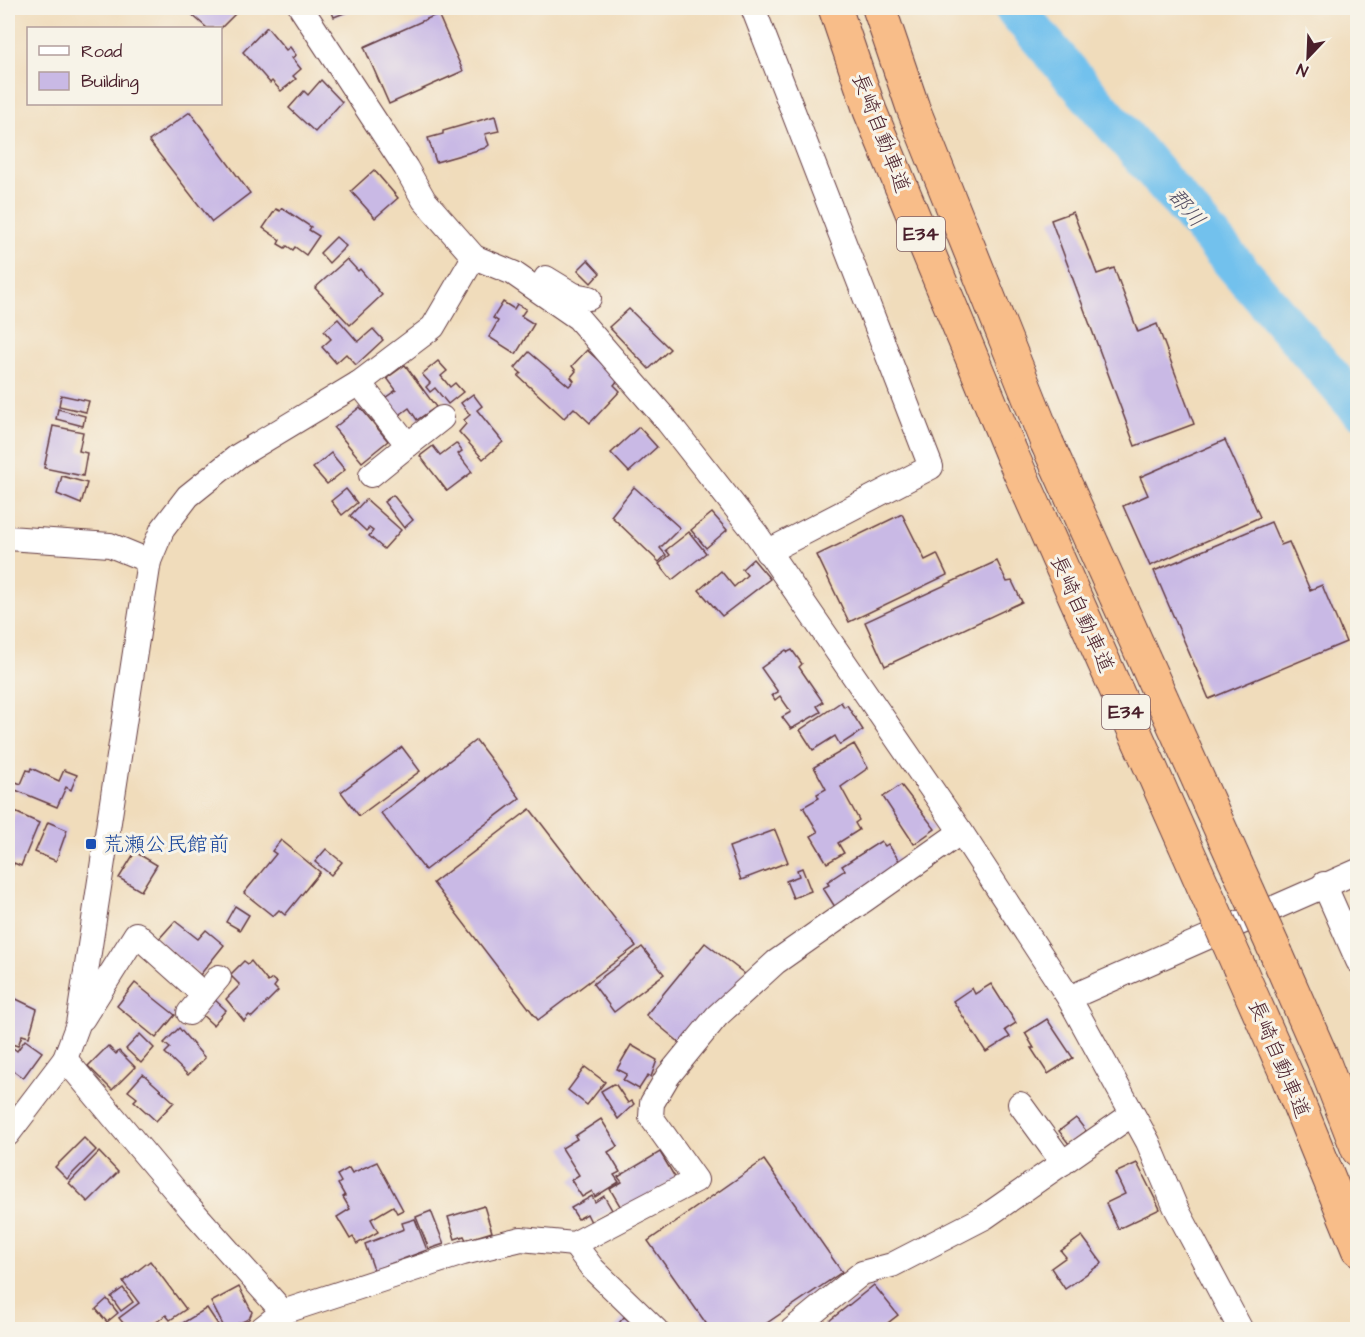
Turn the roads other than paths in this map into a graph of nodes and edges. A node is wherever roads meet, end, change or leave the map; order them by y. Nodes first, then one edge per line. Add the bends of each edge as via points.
1 (301, 8) edge
2 (753, 8) edge
3 (879, 8) edge
4 (836, 9) edge
5 (474, 258) junction
6 (525, 282) junction
7 (589, 298) dead end
8 (359, 383) junction
9 (442, 418) dead end
10 (408, 445) junction
11 (371, 475) dead end
12 (8, 538) edge
13 (767, 552) junction
14 (149, 561) junction
15 (961, 832) junction
16 (1358, 871) edge
17 (1324, 885) junction
18 (1358, 961) edge
19 (204, 995) dead end
20 (1069, 998) junction
21 (78, 1024) junction
22 (65, 1059) junction
23 (1020, 1104) dead end
24 (1131, 1115) junction
25 (8, 1134) edge
26 (1358, 1150) edge
27 (1063, 1163) junction
28 (574, 1244) junction
29 (1358, 1249) edge
30 (283, 1312) junction
31 (260, 1329) edge
32 (656, 1329) edge
33 (792, 1329) edge
34 (1241, 1329) edge

1 - 5 street via 424,200
2 - 13 street via 931,467
3 - 26 highway, 長崎自動車道 / E34, bridge via 913,108 1047,443 1323,1060
4 - 29 highway, 長崎自動車道 / E34, bridge via 870,111 1012,455 1288,1078
5 - 6 street via 513,273
5 - 8 street via 433,327
6 - 7 street via 536,272 574,295
6 - 13 street via 578,318 668,422
8 - 10 street
8 - 14 street via 238,456 188,496 162,530
9 - 10 street
10 - 11 street
12 - 14 street via 110,545
13 - 15 street
14 - 21 street
15 - 20 street
15 - 28 street via 776,962 717,1016 668,1076 652,1104 651,1117 696,1180
16 - 17 street
17 - 18 street
17 - 20 street
19 - 21 street via 136,934
20 - 24 street
21 - 22 street
22 - 25 street
22 - 30 street
23 - 27 street
24 - 27 street
24 - 34 street
27 - 33 street via 985,1218 892,1265 862,1273
28 - 30 street via 521,1239 463,1253
28 - 32 street via 593,1269
30 - 31 street

